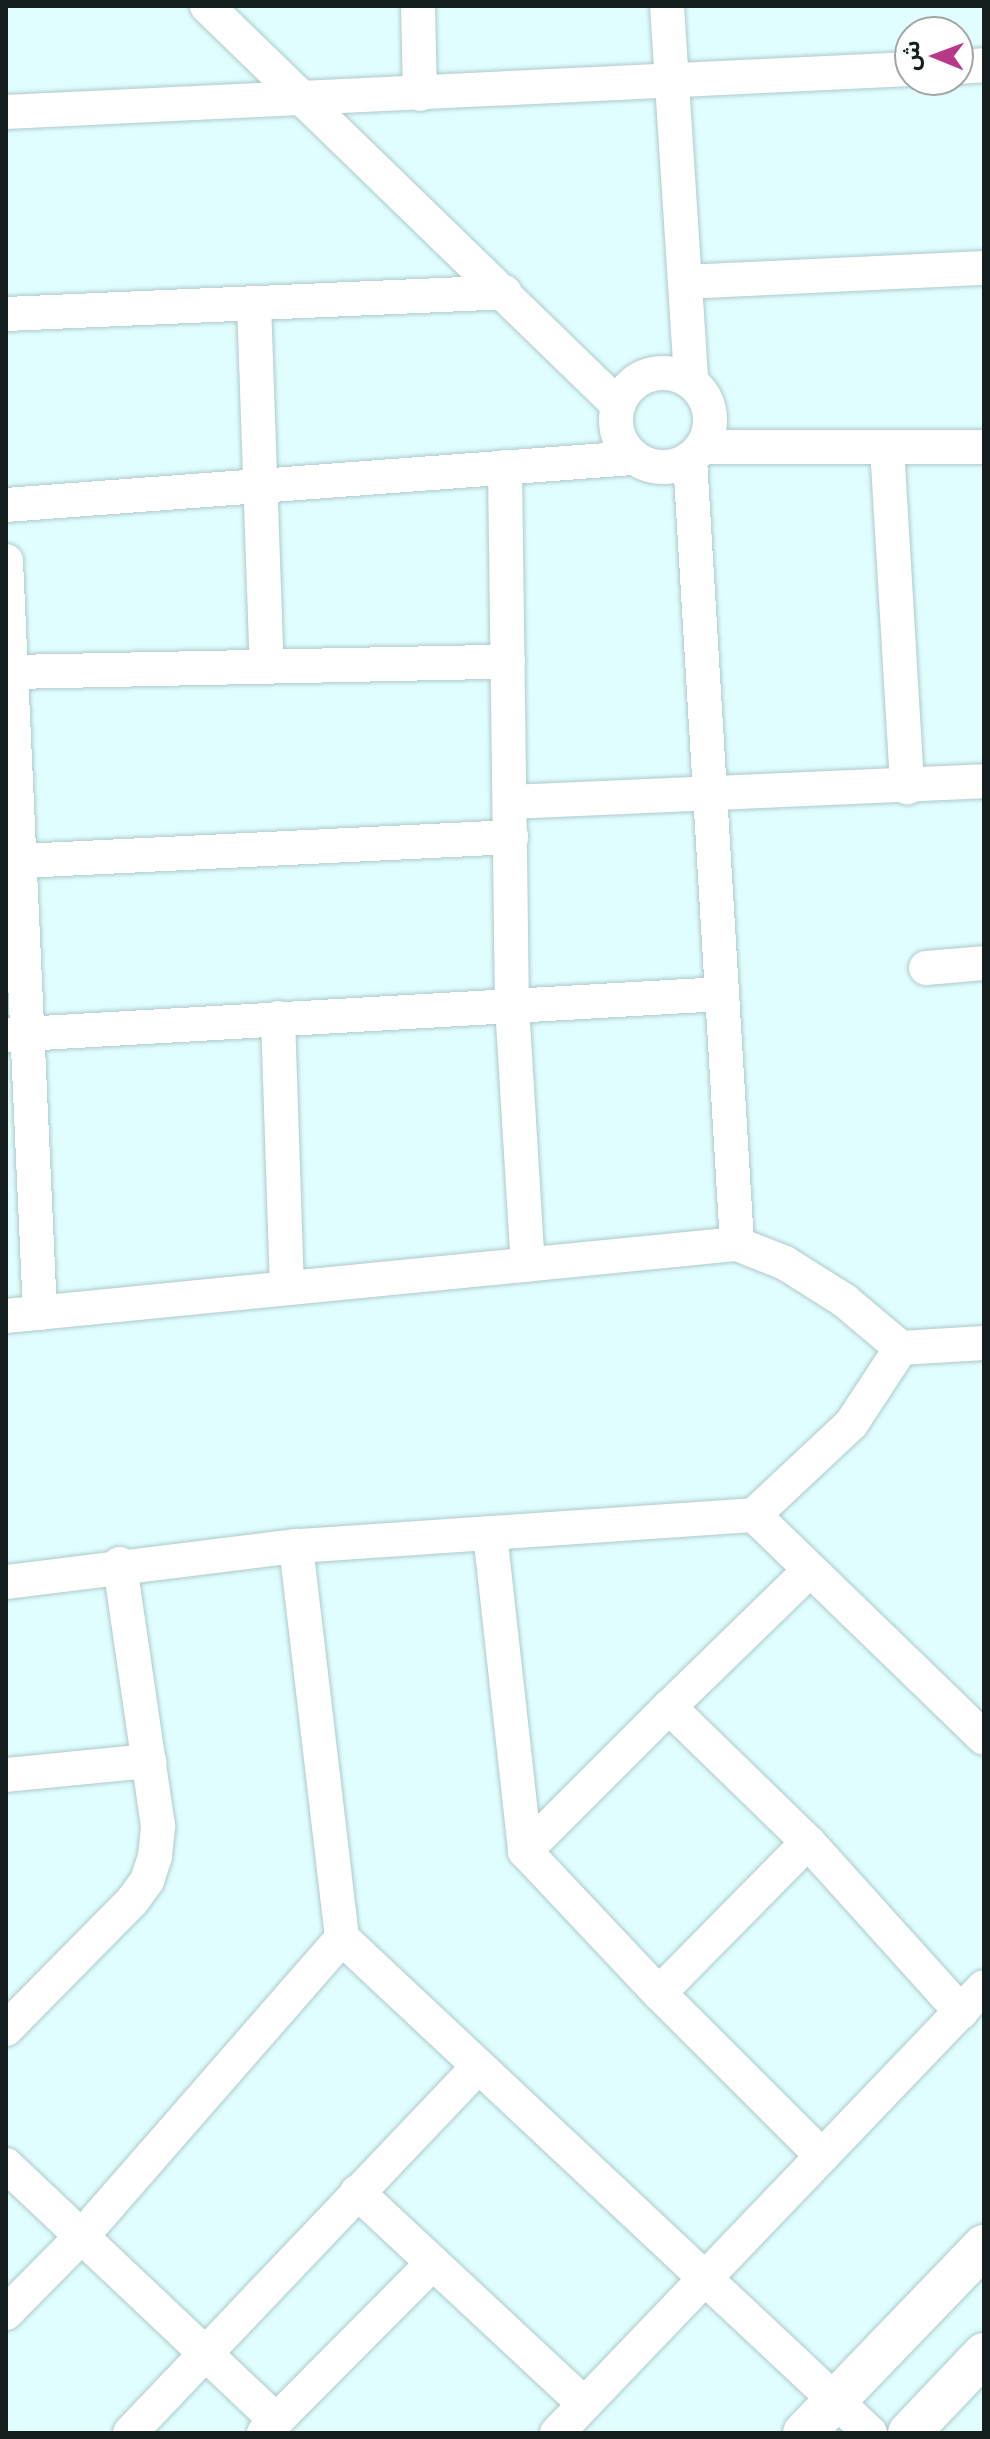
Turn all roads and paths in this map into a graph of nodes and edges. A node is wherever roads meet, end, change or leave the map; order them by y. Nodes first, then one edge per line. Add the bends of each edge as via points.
1 (207, 6) edge
2 (418, 6) edge
3 (667, 6) edge
4 (894, 70) edge
5 (672, 84) junction
6 (420, 94) junction
7 (302, 98) junction
8 (6, 112) edge
9 (984, 268) edge
10 (685, 282) junction
11 (505, 292) junction
12 (254, 303) junction
13 (6, 314) edge
14 (691, 381) junction
15 (617, 404) junction
16 (887, 447) junction
17 (984, 447) edge
18 (696, 453) junction
19 (633, 458) junction
20 (505, 467) junction
21 (264, 485) junction
22 (6, 505) edge
23 (6, 561) edge
24 (508, 662) junction
25 (267, 667) junction
26 (12, 672) junction
27 (11, 755) edge
28 (984, 781) edge
29 (907, 787) junction
30 (708, 792) junction
31 (510, 802) junction
32 (511, 837) junction
33 (22, 861) junction
34 (984, 963) edge
35 (926, 968) dead end
36 (721, 994) junction
37 (512, 1006) junction
38 (278, 1018) junction
39 (18, 1034) edge
40 (737, 1244) junction
41 (528, 1265) junction
42 (287, 1288) junction
43 (40, 1313) junction
44 (6, 1316) edge
45 (984, 1343) edge
46 (901, 1348) junction
47 (754, 1515) junction
48 (490, 1533) junction
49 (296, 1546) junction
50 (120, 1564) junction
51 (810, 1570) junction
52 (6, 1582) edge
53 (669, 1707) junction
54 (984, 1738) edge
55 (149, 1761) junction
56 (6, 1775) edge
57 (808, 1842) junction
58 (525, 1851) junction
59 (342, 1938) junction
60 (984, 1987) edge
61 (659, 1993) junction
62 (961, 2012) junction
63 (6, 2029) edge
64 (476, 2069) junction
65 (822, 2156) junction
66 (6, 2165) edge
67 (357, 2192) junction
68 (82, 2236) junction
69 (984, 2246) edge
70 (433, 2263) junction
71 (706, 2279) junction
72 (6, 2313) edge
73 (204, 2354) junction
74 (984, 2354) edge
75 (838, 2399) junction
76 (584, 2404) junction
77 (270, 2427) edge
78 (130, 2433) edge
79 (557, 2433) edge
80 (804, 2433) edge
81 (870, 2433) edge
82 (909, 2433) edge

1 - 7 street
2 - 6 street
3 - 5 street
4 - 5 street
5 - 6 street
5 - 10 street
6 - 7 street
7 - 8 street
7 - 11 street
9 - 10 street
10 - 14 street
11 - 12 street
11 - 15 street
12 - 13 street
12 - 21 street
14 - 15 street via 671,372 648,374 629,385
14 - 18 street via 706,400 710,424
15 - 19 street via 617,434
16 - 17 street
16 - 18 street
16 - 29 street
18 - 19 street via 662,467
18 - 30 street
19 - 20 street
20 - 21 street
20 - 24 street
21 - 22 street
21 - 25 street
23 - 26 street
24 - 25 street
24 - 31 street
25 - 26 street
26 - 27 street
27 - 33 street
28 - 29 street
29 - 30 street
30 - 31 street
30 - 36 street
31 - 32 street
32 - 33 street
32 - 37 street
33 - 39 street
34 - 35 street
36 - 37 street
36 - 40 street
37 - 38 street
37 - 41 street
38 - 39 street
38 - 42 street
39 - 43 street
40 - 41 street
40 - 46 street via 797,1270
41 - 42 street
42 - 43 street
43 - 44 street
45 - 46 street
46 - 47 street via 851,1424
47 - 48 street
47 - 51 street
48 - 49 street
48 - 58 street
49 - 50 street
49 - 59 street
50 - 52 street
50 - 55 street
51 - 53 street
51 - 54 street
53 - 57 street
53 - 58 street
55 - 56 street
55 - 63 street via 158,1826 147,1881
57 - 61 street
57 - 62 street
58 - 61 street
59 - 64 street
59 - 68 street
60 - 62 street
61 - 65 street
62 - 65 street
64 - 67 street
64 - 71 street
65 - 71 street
66 - 68 street
67 - 70 street
67 - 73 street
68 - 72 street
68 - 73 street
69 - 75 street
70 - 76 street
70 - 77 street
71 - 75 street
71 - 76 street
73 - 77 street
73 - 78 street
74 - 82 street
75 - 80 street
75 - 81 street
76 - 79 street

